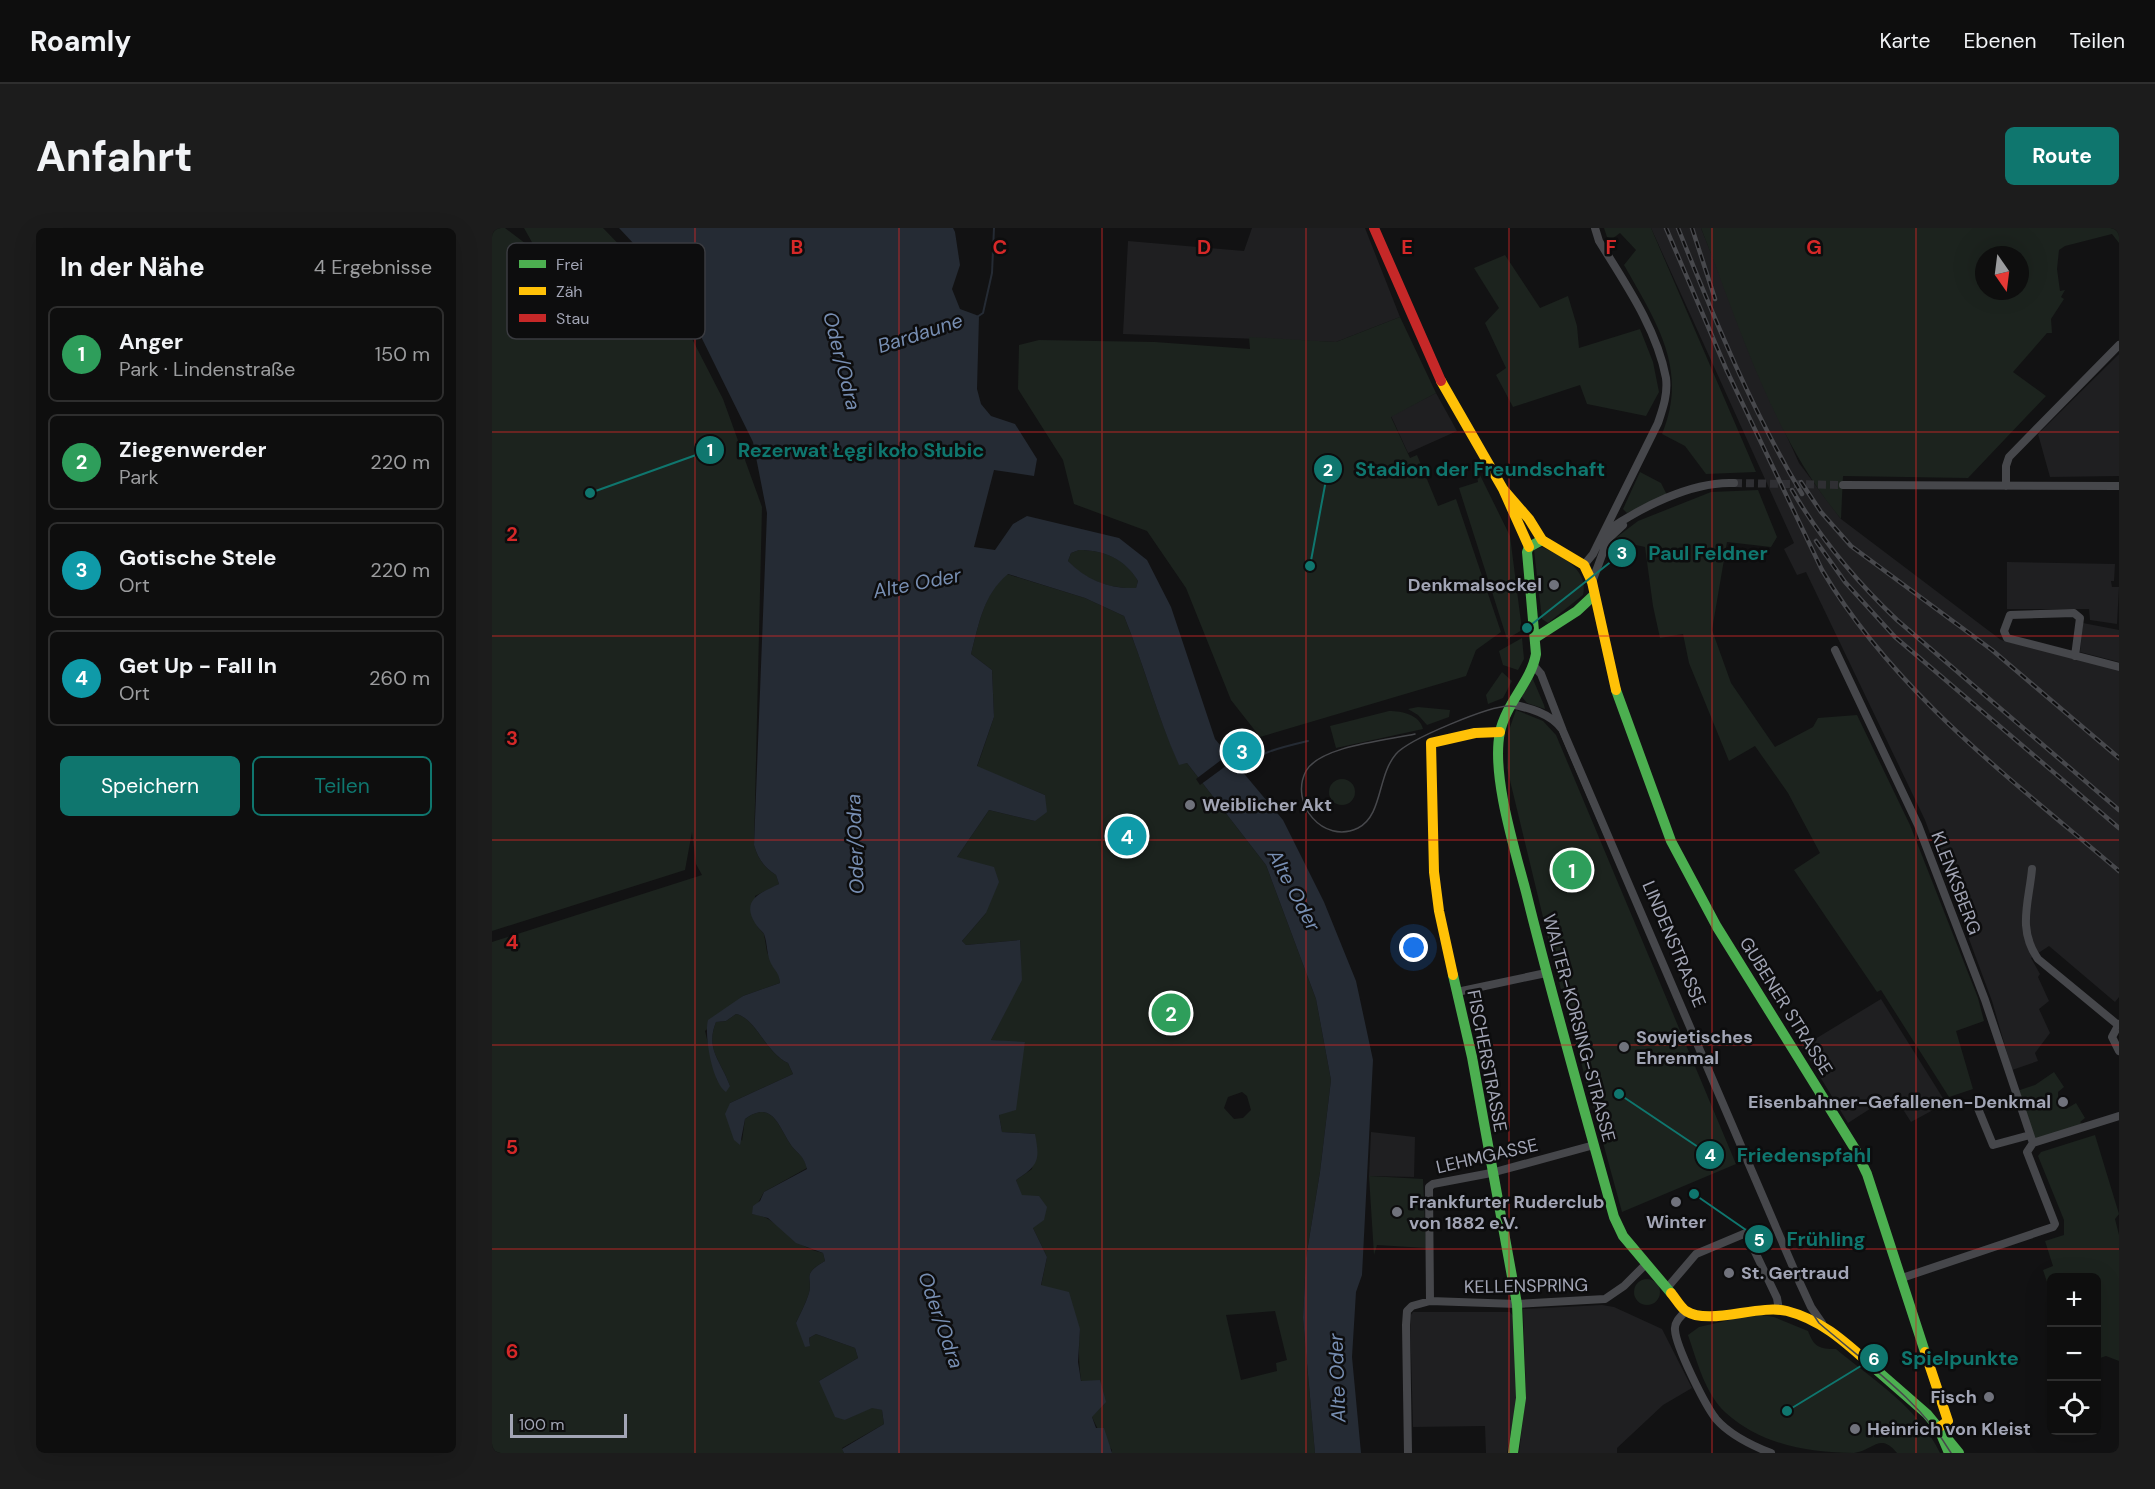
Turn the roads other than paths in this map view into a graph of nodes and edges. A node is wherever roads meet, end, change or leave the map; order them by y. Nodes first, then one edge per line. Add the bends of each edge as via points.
1 (1374, 228) edge
2 (1595, 228) edge
3 (2119, 345) edge
4 (1734, 483) tunnel mouth
5 (1843, 485) tunnel mouth
6 (2006, 486) junction
7 (2119, 486) edge
8 (1503, 489) junction
9 (1635, 514) junction
10 (1604, 532) junction
11 (1542, 540) junction
12 (1529, 547) junction
13 (1584, 565) junction
14 (1592, 582) junction
15 (1593, 596) junction
16 (1535, 638) junction
17 (1835, 650) dead end
18 (2075, 656) junction
19 (1534, 666) junction
20 (2119, 667) edge
21 (1511, 704) junction
22 (1563, 731) junction
23 (1500, 732) junction
24 (2032, 869) dead end
25 (1546, 973) junction
26 (1457, 992) junction
27 (2119, 1024) edge
28 (2119, 1051) edge
29 (1977, 1106) dead end
30 (2119, 1116) edge
31 (2030, 1135) junction
32 (2033, 1143) junction
33 (1594, 1145) junction
34 (1491, 1173) junction
35 (1646, 1264) junction
36 (1902, 1278) junction
37 (1667, 1288) junction
38 (1430, 1301) junction
39 (1517, 1304) junction
40 (1779, 1310) junction
41 (1686, 1311) junction
42 (1825, 1327) junction
43 (1938, 1428) junction
44 (1752, 1450) edge
45 (1408, 1453) edge
46 (1513, 1453) edge
47 (1771, 1453) edge
48 (1949, 1453) edge
49 (1959, 1453) edge

1 - 8 street via 1436,372
2 - 10 street via 1599,242 1643,317 1666,379 1665,402 1658,423
3 - 6 street via 2009,457
4 - 9 street via 1705,485
5 - 6 street
6 - 7 street
8 - 11 street
8 - 12 street
9 - 10 street
9 - 14 street via 1608,539
10 - 13 street
11 - 12 street
11 - 13 street
12 - 16 street via 1526,561
13 - 14 street
14 - 15 street, GUBENER STRASSE
15 - 16 street via 1578,611
15 - 36 street, GUBENER STRASSE via 1616,689 1671,842 1717,927 1855,1149 1868,1174
16 - 19 street
17 - 31 street, KLENKSBERG via 1918,825 1985,1000
18 - 18 street via 2007,638 2007,619 2010,615 2074,613 2080,618
18 - 20 street
19 - 21 street, WALTER-KORSING-STRASSE
19 - 22 street, LINDENSTRASSE via 1541,674
21 - 22 street via 1546,716
21 - 23 street, WALTER-KORSING-STRASSE
22 - 42 street, LINDENSTRASSE via 1799,1281
23 - 25 street, WALTER-KORSING-STRASSE via 1501,781
23 - 26 street, FISCHERSTRASSE via 1431,743 1434,872
24 - 27 street via 2024,920 2031,950
25 - 26 street
25 - 33 street, WALTER-KORSING-STRASSE
26 - 34 street, FISCHERSTRASSE
27 - 28 street via 2112,1037
29 - 31 street via 1993,1145
30 - 32 street
31 - 32 street, KLENKSBERG
32 - 36 street, KLENKSBERG via 2027,1152 2053,1227
33 - 34 street, LEHMGASSE
33 - 35 street, WALTER-KORSING-STRASSE via 1614,1217 1623,1236
34 - 38 street, LEHMGASSE via 1429,1187
34 - 39 street, FISCHERSTRASSE
35 - 37 street, WALTER-KORSING-STRASSE
35 - 39 street, KELLENSPRING via 1605,1299
36 - 43 street, GUBENER STRASSE via 1948,1422
37 - 40 street via 1696,1254 1746,1233
37 - 41 street, WALTER-KORSING-STRASSE
38 - 39 street, KELLENSPRING
38 - 45 street via 1407,1311
39 - 46 street, FISCHERSTRASSE via 1521,1398
40 - 41 street via 1762,1308 1718,1316 1697,1316
40 - 42 street
41 - 44 street via 1677,1320 1675,1331 1703,1397 1716,1418
42 - 43 street, LINDENSTRASSE via 1908,1397
43 - 48 street, LINDENSTRASSE
43 - 49 street, LINDENSTRASSE
44 - 47 street

